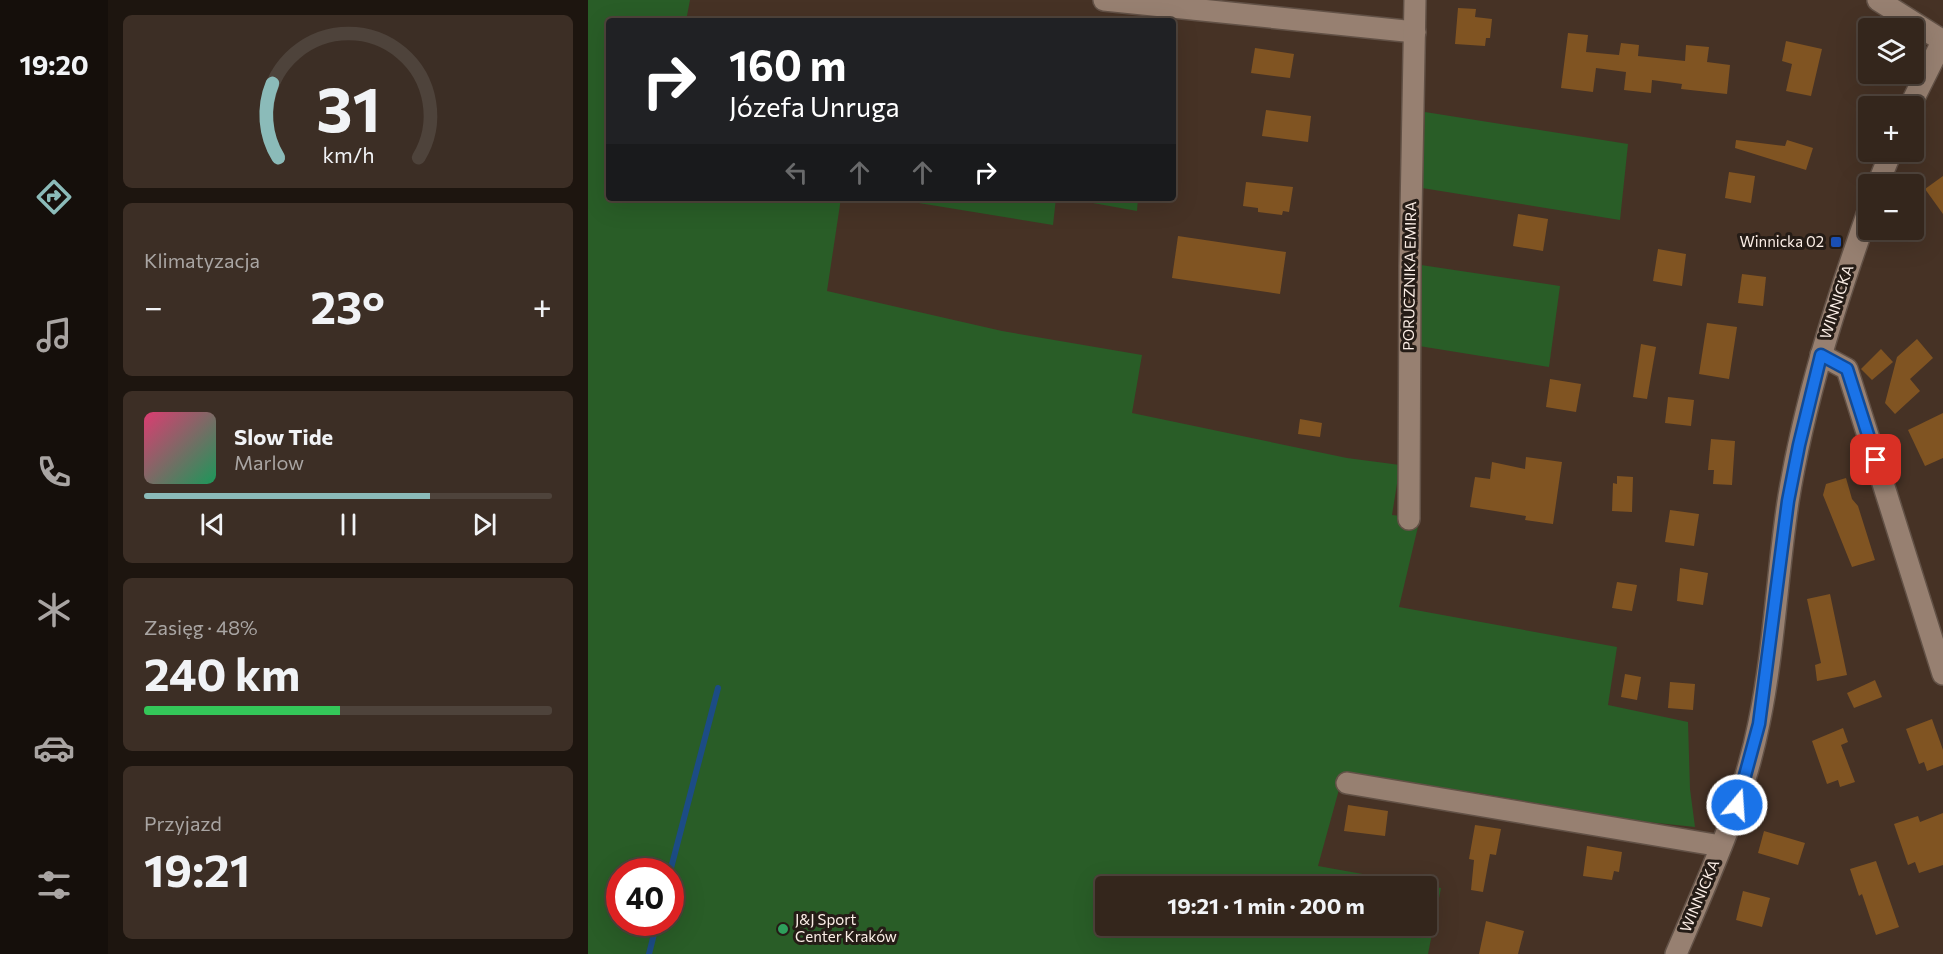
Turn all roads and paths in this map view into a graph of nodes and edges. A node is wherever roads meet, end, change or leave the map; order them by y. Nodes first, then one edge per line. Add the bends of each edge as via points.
1 (1104, 0) edge
2 (1415, 0) edge
3 (1878, 0) edge
4 (1415, 32) junction
5 (1943, 40) edge
6 (1915, 96) edge
7 (1858, 240) edge
8 (1821, 355) junction
9 (1409, 519) dead end
10 (1942, 667) edge
11 (1347, 783) dead end
12 (1721, 846) junction
13 (1676, 954) edge

1 - 4 street
2 - 4 street, PORUCZNIKA EMIRA
3 - 5 street
4 - 9 street, PORUCZNIKA EMIRA
5 - 6 street
7 - 8 street, WINNICKA
8 - 10 street via 1847,369
8 - 12 street, WINNICKA via 1788,501 1759,724
11 - 12 street
12 - 13 street, WINNICKA

